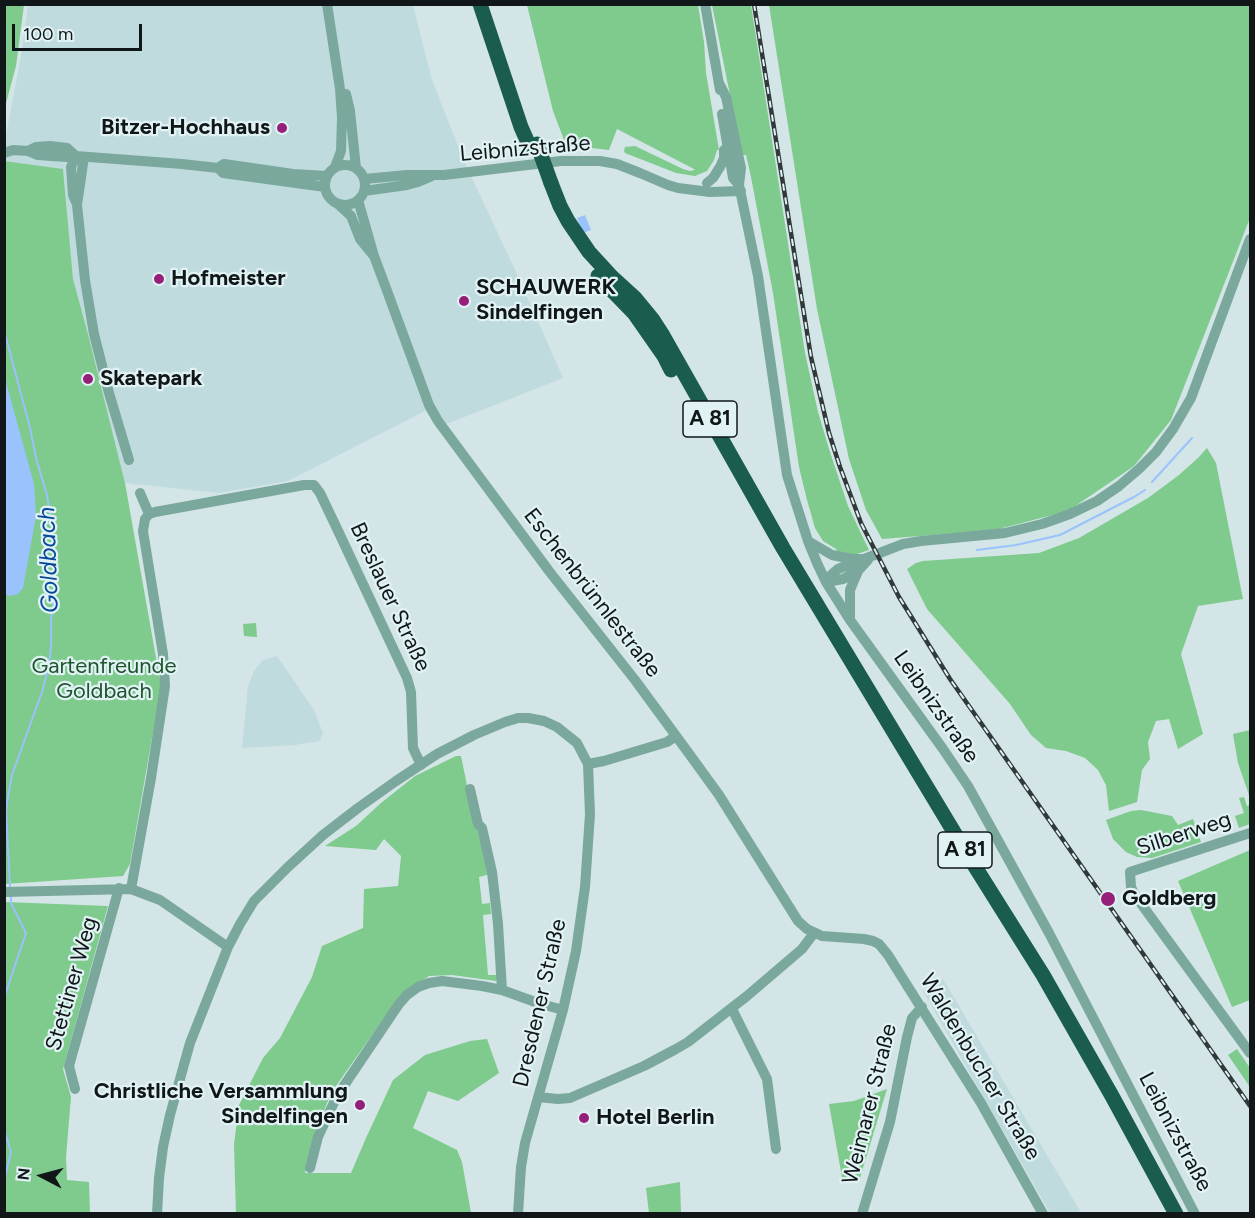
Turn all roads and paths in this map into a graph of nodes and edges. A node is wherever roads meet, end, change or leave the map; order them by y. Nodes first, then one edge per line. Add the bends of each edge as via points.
1 (327, 4) edge
2 (480, 4) edge
3 (487, 4) edge
4 (705, 4) edge
5 (333, 40) junction
6 (719, 83) junction
7 (724, 129) junction
8 (533, 144) junction
9 (7, 149) edge
10 (80, 156) junction
11 (335, 167) junction
12 (218, 168) junction
13 (356, 168) junction
14 (327, 176) junction
15 (433, 176) junction
16 (364, 179) junction
17 (707, 183) junction
18 (547, 184) junction
19 (325, 187) junction
20 (740, 188) junction
21 (687, 189) junction
22 (361, 196) junction
23 (338, 204) junction
24 (1251, 239) edge
25 (375, 256) junction
26 (129, 460) dead end
27 (140, 493) dead end
28 (149, 514) junction
29 (808, 541) junction
30 (869, 558) junction
31 (858, 571) junction
32 (826, 582) junction
33 (850, 620) junction
34 (676, 736) junction
35 (588, 764) junction
36 (421, 765) junction
37 (470, 789) dead end
38 (1251, 833) edge
39 (119, 888) junction
40 (131, 889) junction
41 (4, 892) edge
42 (814, 933) junction
43 (228, 947) junction
44 (502, 990) junction
45 (921, 1007) junction
46 (732, 1009) junction
47 (563, 1010) junction
48 (1251, 1033) edge
49 (1240, 1038) junction
50 (1251, 1053) edge
51 (75, 1089) dead end
52 (538, 1097) junction
53 (776, 1149) dead end
54 (310, 1168) dead end
55 (157, 1214) edge
56 (518, 1214) edge
57 (862, 1214) edge
58 (1043, 1214) edge
59 (1165, 1214) edge
60 (1176, 1214) edge
61 (1195, 1214) edge

1 - 5 street
2 - 8 highway, A 81 via 521,127
3 - 8 highway, A 81
4 - 6 street
5 - 11 street via 342,128 341,151
5 - 13 street via 350,111
6 - 7 street
6 - 20 street via 726,97 741,168
7 - 17 street via 722,163
7 - 20 street via 733,178
8 - 18 highway, A 81, bridge
9 - 10 street via 44,156
10 - 12 street
10 - 26 street via 71,167 91,324
11 - 13 street via 345,164
11 - 14 street
12 - 14 street via 224,164
12 - 19 street via 223,173
13 - 16 street
14 - 19 street
15 - 16 street, Leibnizstraße
15 - 21 street, Leibnizstraße via 561,161 600,161
15 - 22 street, Leibnizstraße
16 - 22 street
17 - 20 street via 727,179
17 - 21 street
18 - 59 highway, A 81 via 549,201 574,244 634,313 664,357 778,561 1024,964
18 - 60 highway, A 81 via 589,252 635,298 662,334 789,558 1043,975
19 - 23 street via 329,198
20 - 21 street, Leibnizstraße via 710,192
20 - 29 street, Leibnizstraße via 758,276 787,475
22 - 23 street via 348,205
22 - 25 street, Eschenbrünnlestraße
23 - 25 street, Eschenbrünnlestraße via 351,216 360,239
24 - 30 street via 1191,398 1156,452 1119,486 1097,501 1042,524 1005,533 912,542
25 - 34 street, Eschenbrünnlestraße via 438,421
27 - 28 street
28 - 36 street, Breslauer Straße via 314,485 407,678 413,748
28 - 40 street via 143,531 165,686
29 - 30 street via 832,555
29 - 32 street, Leibnizstraße
30 - 31 street
30 - 32 street via 838,570
31 - 32 street
31 - 33 street via 850,590
32 - 33 street, Leibnizstraße
33 - 61 street, Leibnizstraße via 968,786
34 - 35 street
34 - 42 street, Eschenbrünnlestraße via 719,795 793,916
35 - 36 street via 577,742 557,727 518,718 474,735
35 - 47 street, Dresdener Straße via 585,887
36 - 43 street via 358,808 288,867 254,902
37 - 44 street via 492,872
38 - 49 street, Silberweg via 1130,872 1134,894
39 - 40 street
39 - 41 street
39 - 51 street, Stettiner Weg via 69,1066
40 - 43 street via 160,900
42 - 45 street, Waldenbucher Straße via 879,944
42 - 46 street via 802,949
43 - 55 street via 190,1043 170,1115 160,1165
44 - 47 street
44 - 54 street via 435,981 407,994 337,1096 318,1137
45 - 57 street, Weimarer Straße via 912,1018 890,1122
45 - 58 street, Waldenbucher Straße via 987,1113
46 - 52 street via 688,1042 644,1066 570,1098
46 - 53 street via 767,1078
47 - 52 street, Dresdener Straße
48 - 49 street
49 - 50 street
52 - 56 street, Dresdener Straße via 525,1143

